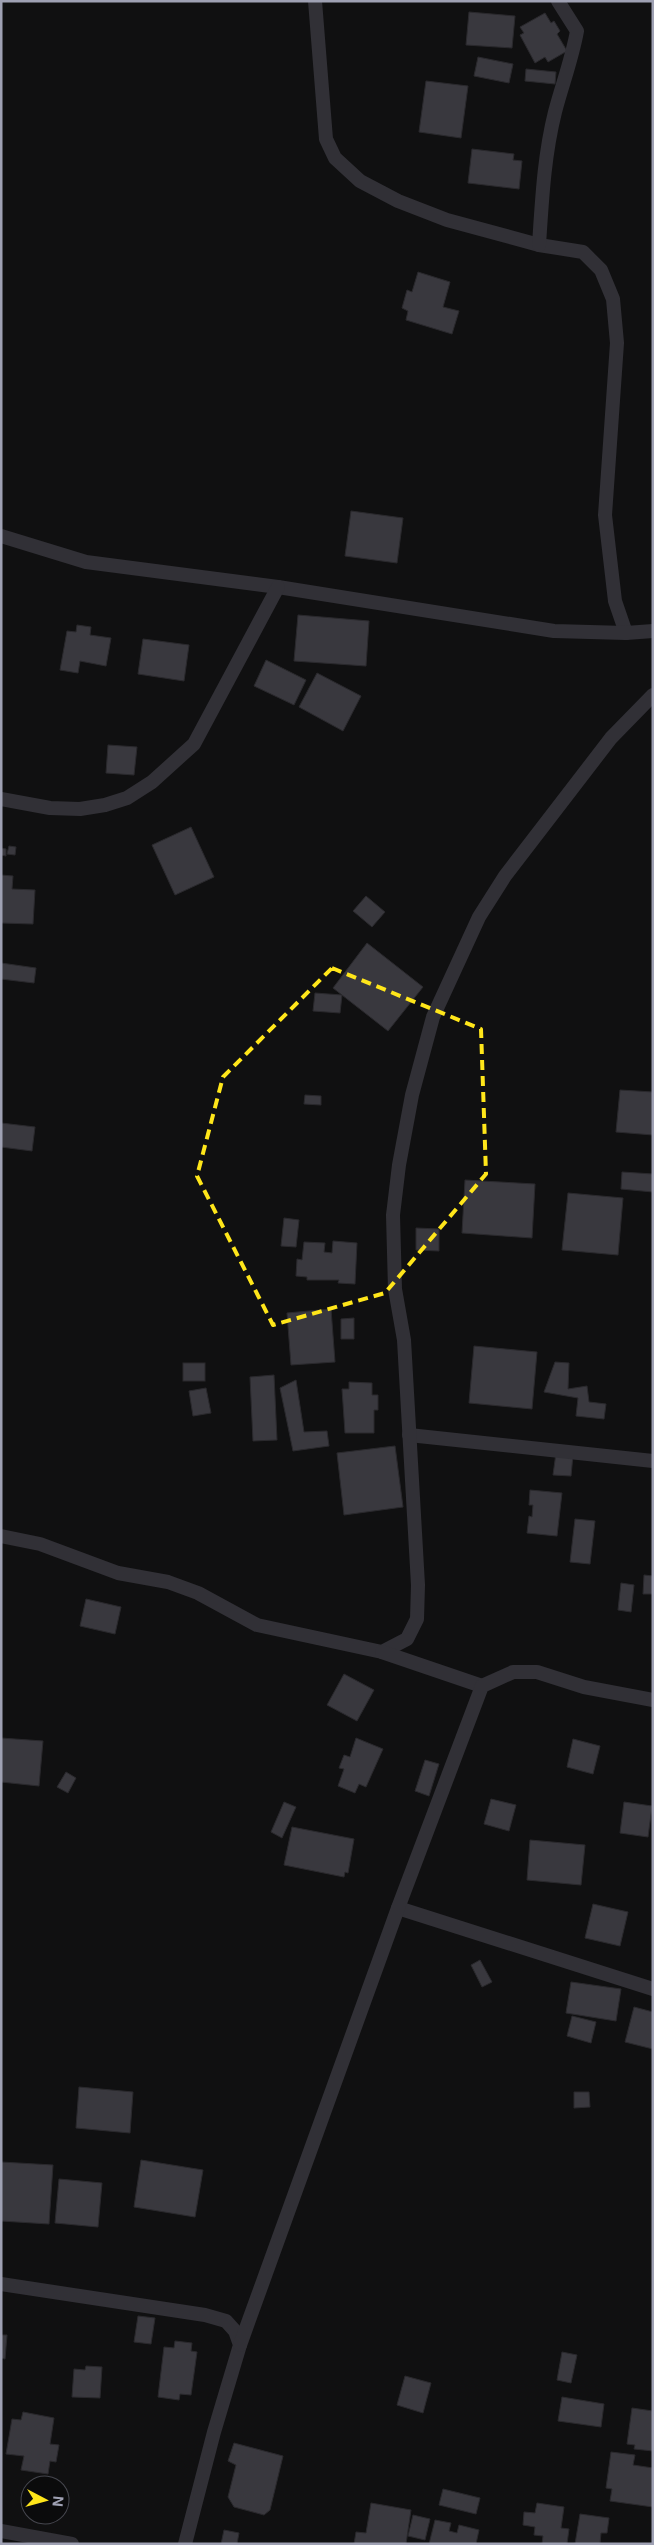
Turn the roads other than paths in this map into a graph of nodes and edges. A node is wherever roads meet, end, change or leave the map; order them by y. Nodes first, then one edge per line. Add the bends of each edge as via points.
1 (315, 1) edge
2 (558, 1) edge
3 (538, 245) junction
4 (1, 536) edge
5 (278, 587) junction
6 (653, 630) edge
7 (626, 633) junction
8 (653, 695) edge
9 (1, 799) edge
10 (409, 1435) junction
11 (653, 1461) edge
12 (1, 1536) edge
13 (382, 1652) junction
14 (482, 1686) junction
15 (653, 1700) edge
16 (398, 1908) junction
17 (653, 1989) edge
18 (1, 2284) edge
19 (240, 2346) junction
20 (1, 2531) edge
21 (72, 2544) edge
22 (185, 2544) edge

1 - 3 street via 326,139 335,158 360,181 398,201 447,220
2 - 3 street via 577,31 555,111 544,168
3 - 7 street via 583,252 600,270 613,300 617,343 605,514 615,601
4 - 5 street via 86,562
5 - 7 street via 554,631
5 - 9 street via 194,744 152,782 127,798 80,809 50,808
6 - 7 street
8 - 10 street via 611,738 505,876 479,917 433,1017 412,1095 393,1215 395,1289 404,1340
10 - 11 street
10 - 13 street via 417,1619 407,1639
12 - 13 street via 40,1544 118,1573 168,1582 198,1593 257,1625
13 - 14 street
14 - 15 street via 513,1672 537,1672 584,1687
14 - 16 street
16 - 17 street
16 - 19 street
18 - 19 street via 205,2315 226,2321 235,2331
19 - 22 street
20 - 21 street

